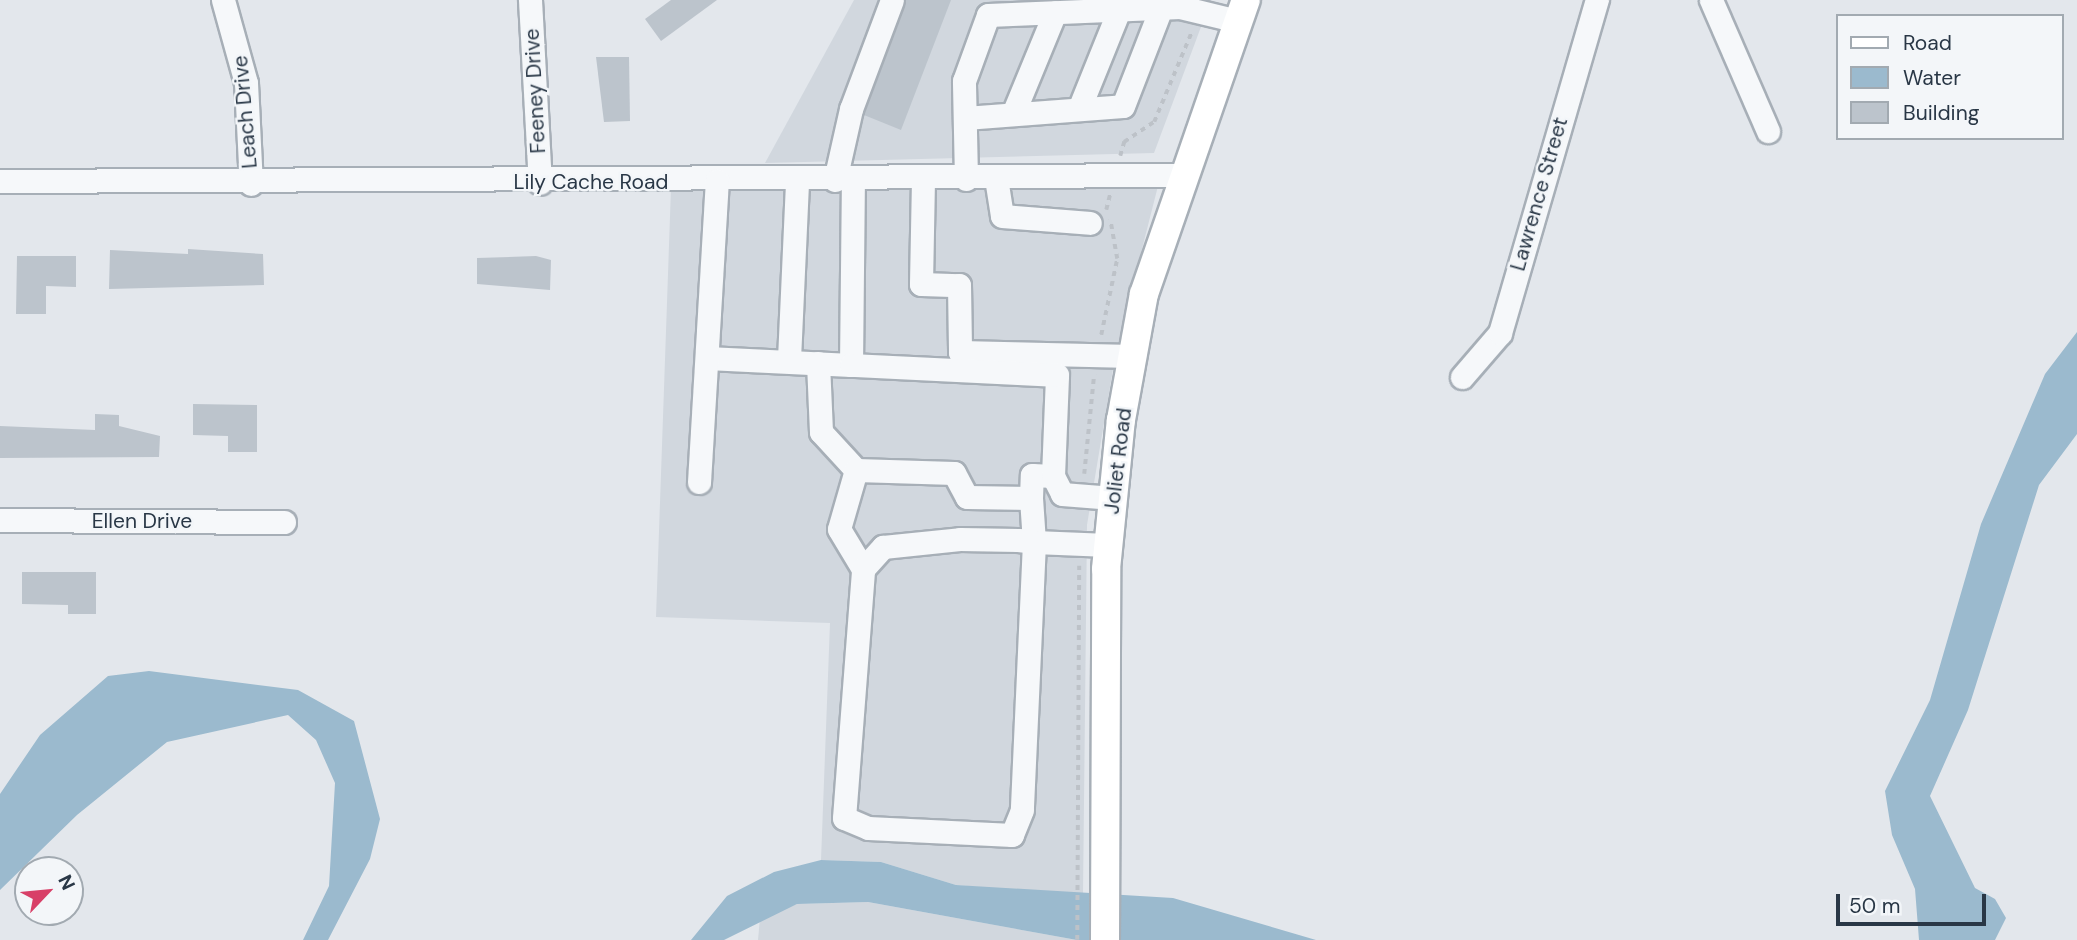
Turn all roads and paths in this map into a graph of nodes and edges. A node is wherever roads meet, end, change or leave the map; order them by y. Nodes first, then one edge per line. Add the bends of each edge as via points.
1 (223, 0) edge
2 (892, 0) edge
3 (1597, 0) edge
4 (1711, 0) edge
5 (533, 1) edge
6 (1181, 7) edge
7 (1119, 9) junction
8 (1242, 10) edge
9 (1055, 12) junction
10 (1079, 109) junction
11 (1013, 114) junction
12 (965, 118) junction
13 (1768, 131) dead end
14 (1124, 142) dead end
15 (1181, 175) junction
16 (996, 178) junction
17 (923, 179) junction
18 (966, 179) junction
19 (797, 180) junction
20 (844, 180) junction
21 (0, 181) edge
22 (717, 181) junction
23 (540, 183) junction
24 (251, 184) junction
25 (1090, 223) dead end
26 (1132, 356) junction
27 (707, 358) junction
28 (789, 359) junction
29 (818, 363) junction
30 (851, 365) junction
31 (1462, 377) dead end
32 (856, 470) junction
33 (1053, 476) junction
34 (699, 482) dead end
35 (1031, 498) junction
36 (1113, 498) junction
37 (0, 520) edge
38 (284, 522) dead end
39 (1034, 542) junction
40 (1108, 545) junction
41 (863, 569) junction
42 (1077, 846) dead end
43 (1077, 940) edge
44 (1105, 940) edge

1 - 24 street, Leach Drive via 246,83
2 - 20 street via 851,109
3 - 31 street, Lawrence Street via 1500,333
4 - 13 street
5 - 23 street, Feeney Drive
6 - 7 street
6 - 8 street
6 - 10 street via 1123,106
6 - 14 path via 1163,106 1148,131
7 - 9 street
7 - 10 street
8 - 15 main road, Joliet Road
9 - 11 street
9 - 12 street via 988,15 964,81
10 - 11 street
11 - 12 street
12 - 18 street
15 - 16 street, Lily Cache Road
15 - 26 main road, Joliet Road via 1143,294
16 - 18 street, Lily Cache Road
16 - 25 street via 1002,216
17 - 18 street, Lily Cache Road
17 - 20 street, Lily Cache Road
17 - 26 street via 921,284 959,285 960,352
19 - 20 street, Lily Cache Road
19 - 22 street, Lily Cache Road
19 - 28 street
20 - 30 street
21 - 24 street, Lily Cache Road
22 - 23 street, Lily Cache Road
22 - 27 street
23 - 24 street, Lily Cache Road
26 - 36 main road, Joliet Road
27 - 28 street
27 - 34 street
28 - 29 street
29 - 30 street
29 - 32 street via 821,432
30 - 33 street via 1057,374
32 - 35 street via 954,473 967,497
32 - 41 street via 839,529
33 - 35 street via 1032,475
33 - 36 street via 1062,494
35 - 39 street
36 - 40 main road, Joliet Road
37 - 38 street, Ellen Drive
39 - 40 street
39 - 41 street via 918,540 883,547
39 - 41 street via 1022,810 1012,835 868,828 844,818
40 - 44 main road, Joliet Road
42 - 43 path

